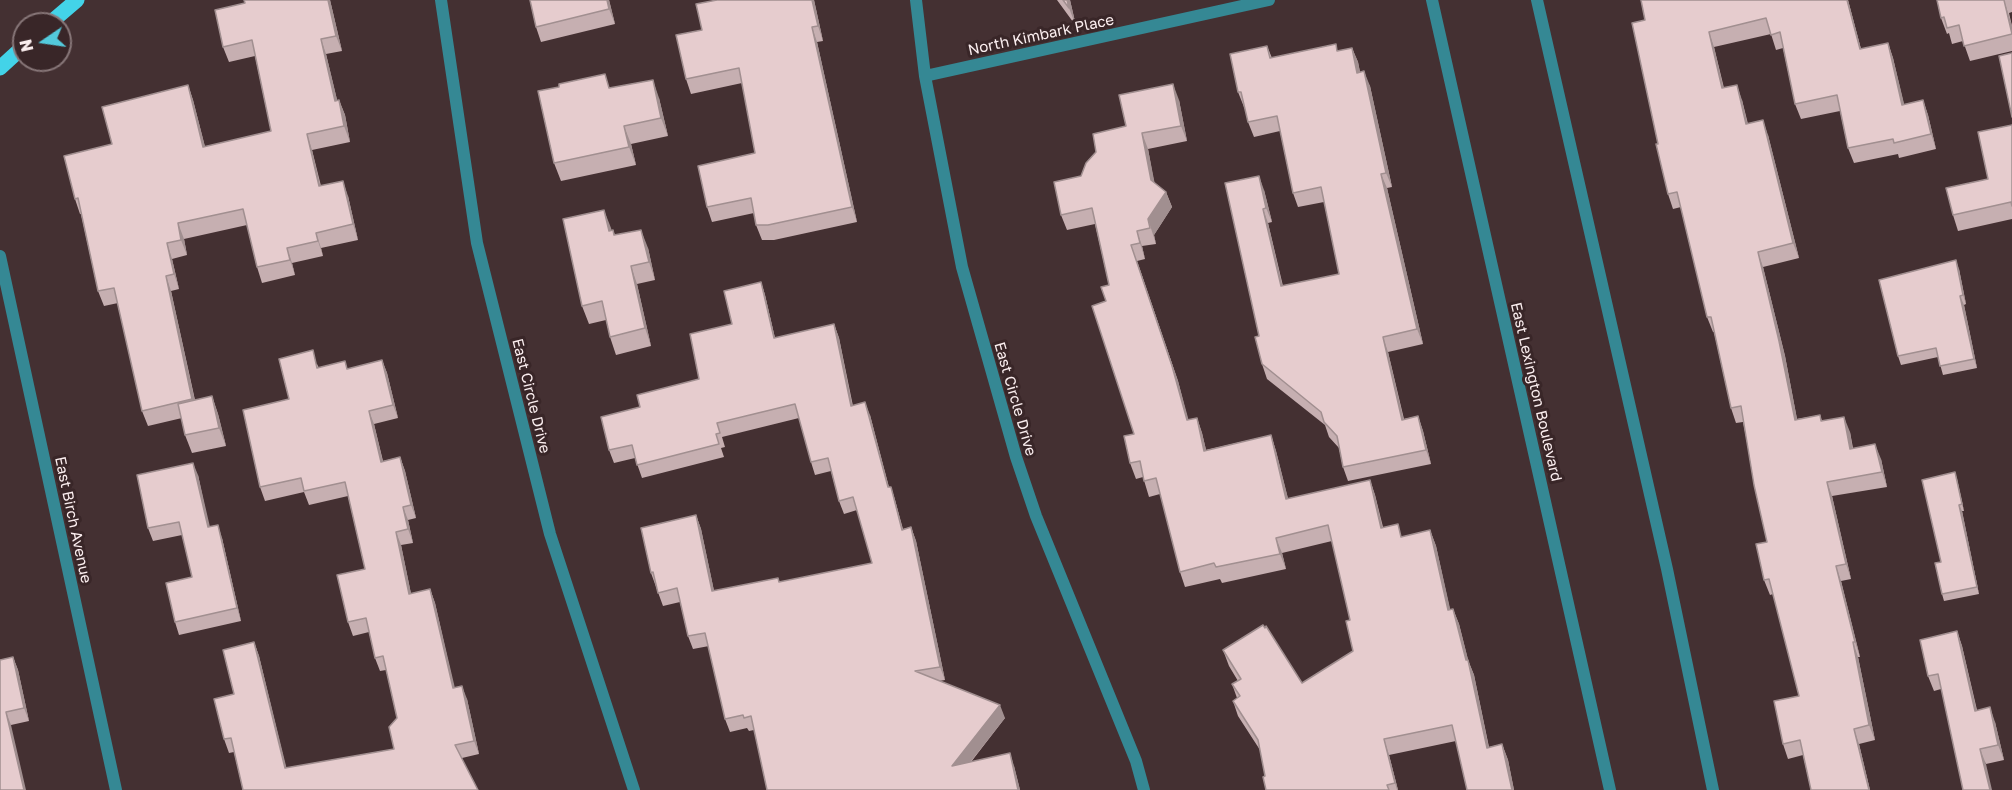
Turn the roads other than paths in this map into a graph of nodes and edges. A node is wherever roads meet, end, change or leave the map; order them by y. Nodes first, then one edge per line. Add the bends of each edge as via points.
1 (78, 0) edge
2 (441, 0) edge
3 (916, 0) edge
4 (1269, 0) edge
5 (1432, 0) edge
6 (1537, 0) edge
7 (64, 12) edge
8 (12, 57) edge
9 (0, 68) edge
10 (925, 76) junction
11 (0, 256) edge
12 (116, 790) edge
13 (634, 790) edge
14 (1144, 790) edge
15 (1610, 790) edge
16 (1713, 790) edge

1 - 7 main road
2 - 13 street, East Circle Drive via 480,255 550,534
3 - 10 street, East Circle Drive
4 - 10 street, North Kimbark Place
5 - 15 street, East Lexington Boulevard
6 - 16 street via 1667,569
8 - 9 main road
10 - 14 street, East Circle Drive via 962,267 1016,457 1036,516 1137,761
11 - 12 street, East Birch Avenue

